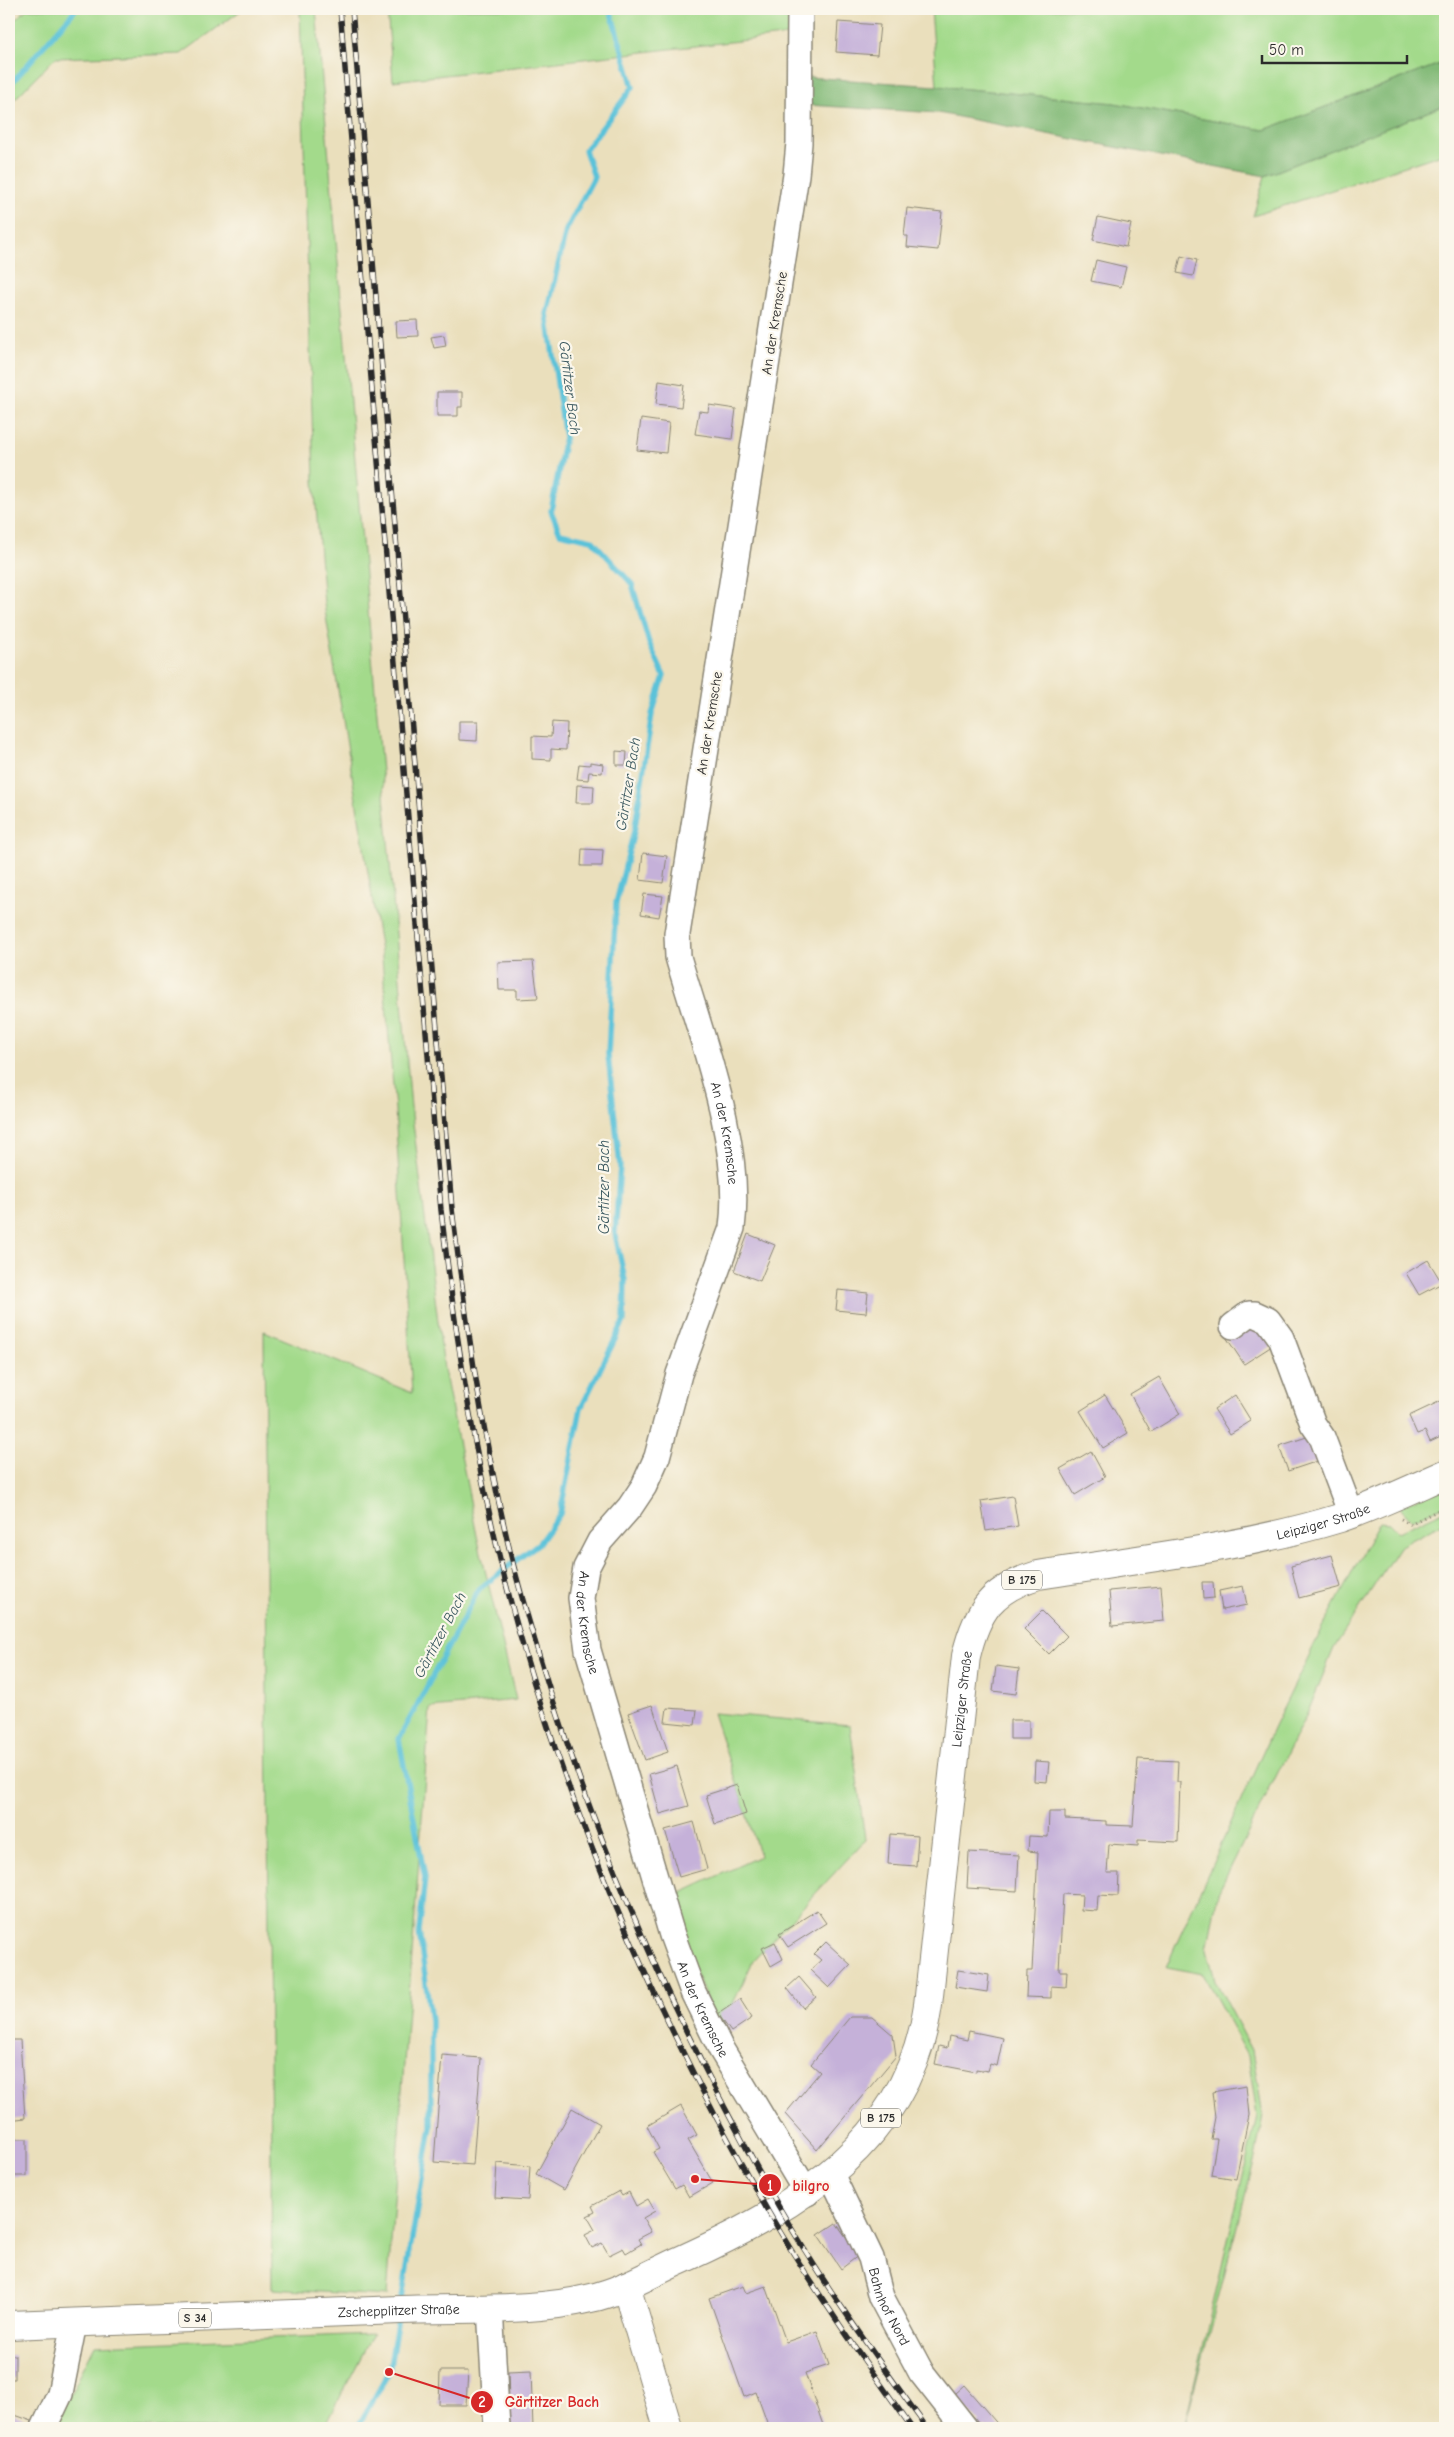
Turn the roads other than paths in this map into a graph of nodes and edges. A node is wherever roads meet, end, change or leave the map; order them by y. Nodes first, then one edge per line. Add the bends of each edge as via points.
1 (800, 9) edge
2 (1233, 1326) dead end
3 (1445, 1474) edge
4 (1351, 1514) junction
5 (831, 2174) junction
6 (807, 2193) junction
7 (770, 2215) joint
8 (626, 2286) junction
9 (490, 2308) junction
10 (74, 2322) junction
11 (9, 2325) edge
12 (44, 2428) edge
13 (497, 2428) edge
14 (668, 2428) edge
15 (965, 2428) edge

1 - 6 street, An der Kremsche via 796,175 676,934 678,957 724,1115 735,1204 733,1220 679,1374 657,1457 630,1507 600,1541 586,1568 581,1598 588,1650 672,1935 693,1992 720,2049
2 - 4 street via 1249,1314 1255,1314 1268,1320 1281,1338 1312,1424 1322,1437
3 - 4 main road, Leipziger Straße / B 175
4 - 5 main road, Leipziger Straße / B 175 via 1237,1544 1038,1575 1010,1585 990,1600 971,1634 966,1656 924,2030 907,2078 895,2099 868,2136
5 - 6 main road, Leipziger Straße / B 175
5 - 15 street, Bahnhof Nord via 871,2258 881,2296 921,2372
6 - 7 main road, Leipziger Straße / B 175
7 - 8 main road, Zschepplitzer Straße / B 175 via 726,2240
8 - 9 main road, Zschepplitzer Straße / S 34 via 594,2298 567,2303
8 - 14 main road
9 - 10 main road, Zschepplitzer Straße / S 34
9 - 13 street
10 - 11 main road, Zschepplitzer Straße / S 34
10 - 12 street via 60,2394

